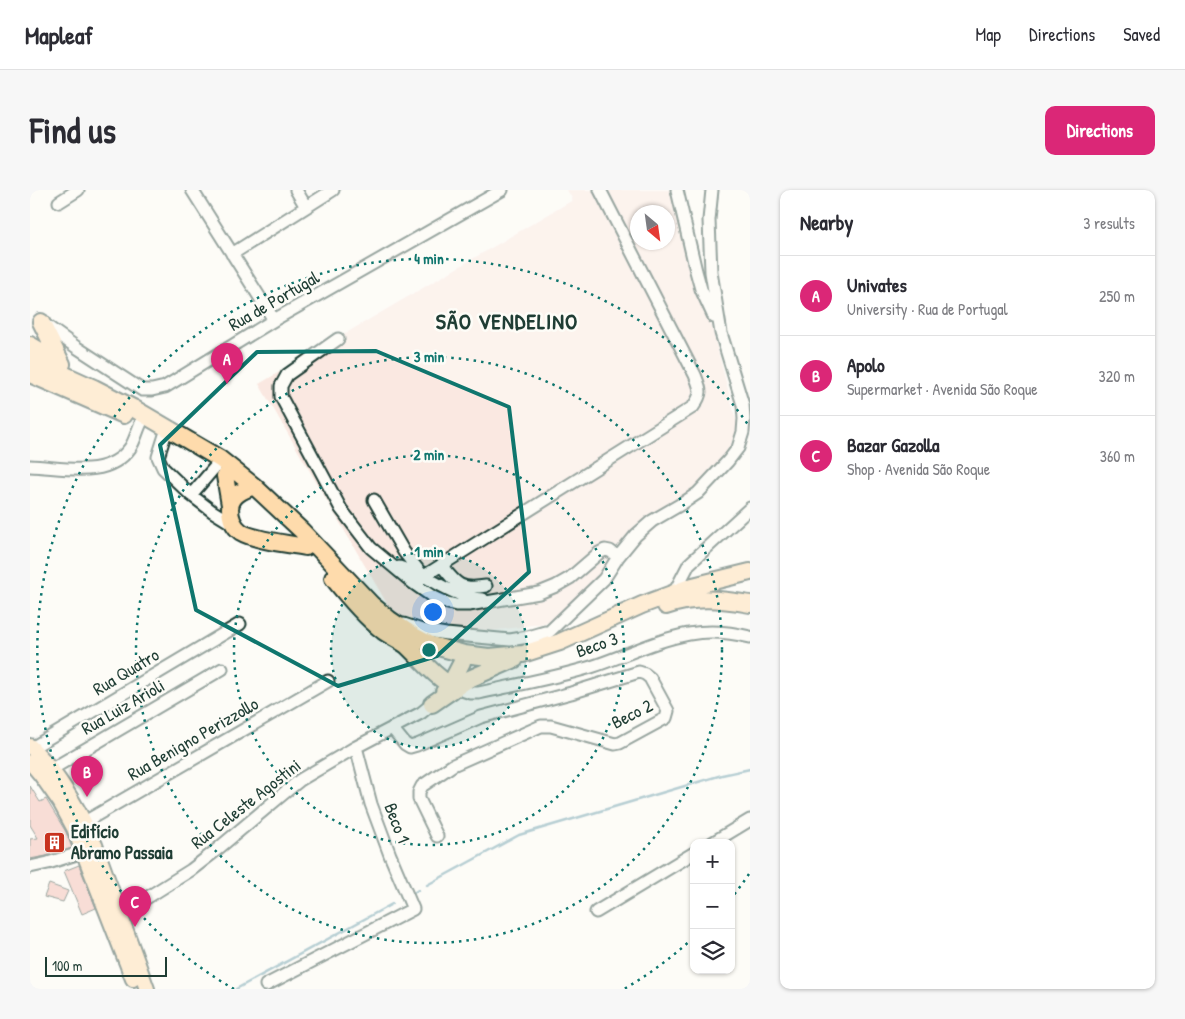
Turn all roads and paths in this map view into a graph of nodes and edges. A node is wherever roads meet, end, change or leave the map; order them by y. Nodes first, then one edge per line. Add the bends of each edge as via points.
1 (78, 190) edge
2 (192, 190) edge
3 (296, 190) edge
4 (333, 190) edge
5 (502, 190) edge
6 (600, 190) edge
7 (677, 190) edge
8 (712, 190) edge
9 (483, 195) edge
10 (59, 202) dead end
11 (306, 207) junction
12 (232, 254) junction
13 (274, 320) junction
14 (35, 322) edge
15 (721, 332) junction
16 (338, 339) dead end
17 (30, 349) edge
18 (62, 364) junction
19 (30, 374) edge
20 (94, 388) junction
21 (141, 422) junction
22 (165, 435) junction
23 (30, 466) edge
24 (220, 471) junction
25 (249, 488) junction
26 (191, 495) junction
27 (374, 500) dead end
28 (230, 505) junction
29 (750, 508) edge
30 (233, 524) junction
31 (306, 547) junction
32 (618, 557) junction
33 (390, 564) junction
34 (441, 565) junction
35 (750, 572) edge
36 (423, 576) junction
37 (412, 583) junction
38 (486, 586) dead end
39 (674, 593) junction
40 (750, 595) edge
41 (498, 600) junction
42 (750, 604) edge
43 (389, 619) junction
44 (240, 624) dead end
45 (551, 630) junction
46 (750, 637) edge
47 (404, 644) junction
48 (517, 658) junction
49 (462, 662) junction
50 (429, 668) junction
51 (222, 669) dead end
52 (328, 681) dead end
53 (453, 686) junction
54 (432, 704) junction
55 (392, 728) junction
56 (356, 747) junction
57 (31, 748) edge
58 (30, 762) edge
59 (46, 772) junction
60 (750, 820) edge
61 (82, 827) junction
62 (437, 836) dead end
63 (719, 839) edge
64 (83, 852) junction
65 (690, 856) edge
66 (30, 867) edge
67 (596, 912) dead end
68 (116, 918) junction
69 (266, 985) dead end
70 (137, 989) edge
71 (147, 989) edge

1 - 10 street
2 - 12 street
3 - 11 street
4 - 11 street
5 - 9 street, Rua de Portugal
6 - 34 street via 695,375 701,390 700,398 693,407
7 - 15 street via 701,289
8 - 15 street via 711,272
9 - 13 street, Rua de Portugal
11 - 12 street
12 - 13 street
13 - 14 street, Rua de Portugal via 165,387 152,390 142,390
14 - 17 highway
14 - 18 highway
15 - 32 street via 743,405 743,432 738,448 698,492 652,521
16 - 33 street via 286,375 281,397 341,509 371,548
17 - 18 highway
17 - 20 highway
18 - 20 highway
19 - 21 highway
20 - 25 highway via 220,459
21 - 22 highway
21 - 23 street via 131,447 112,464 76,470
22 - 24 highway
22 - 26 street via 158,457 160,462
24 - 25 highway
24 - 26 street
24 - 28 highway
25 - 28 highway via 233,498
25 - 31 highway
25 - 43 highway via 302,531
26 - 30 street
27 - 36 street via 404,552
28 - 30 highway
29 - 39 street via 689,564
30 - 31 highway via 253,537
31 - 47 highway via 363,613
32 - 41 street via 605,550 556,586 539,593
32 - 45 street via 604,579
33 - 36 street
33 - 37 street
34 - 36 street
34 - 38 street via 456,583 473,588
35 - 39 highway
36 - 37 street
36 - 41 street via 460,595
37 - 41 street via 433,597 456,605
39 - 40 highway via 718,590
39 - 48 highway
42 - 48 highway via 704,599 680,601 563,650 536,659
43 - 45 street via 438,633 510,640
43 - 48 highway via 431,646 464,654
44 - 57 street, Rua Quatro
45 - 48 street
46 - 53 street, Beco 3 via 732,633 688,634 539,681 478,693
47 - 49 highway
47 - 50 highway
48 - 49 highway via 485,664
48 - 53 highway
49 - 53 highway
50 - 53 highway
50 - 54 highway via 435,692
51 - 59 street, Rua Luiz Arioli
52 - 61 street, Rua Benigno Perizzollo
53 - 54 highway
54 - 55 street, Rua Celeste Agostini
55 - 56 street, Rua Celeste Agostini
55 - 62 street, Beco 2 via 410,747 481,717 639,672 650,678 668,711 666,718 620,743 541,726 453,765 422,786 419,792 419,799
56 - 68 street, Rua Celeste Agostini via 300,780 191,870
56 - 69 street, Beco 1 via 371,804 413,909
57 - 59 main road
58 - 59 main road
59 - 61 main road via 60,802
60 - 63 street
61 - 64 main road
61 - 68 main road via 95,845
64 - 66 street
64 - 68 main road
65 - 67 street
68 - 70 main road
68 - 71 main road

